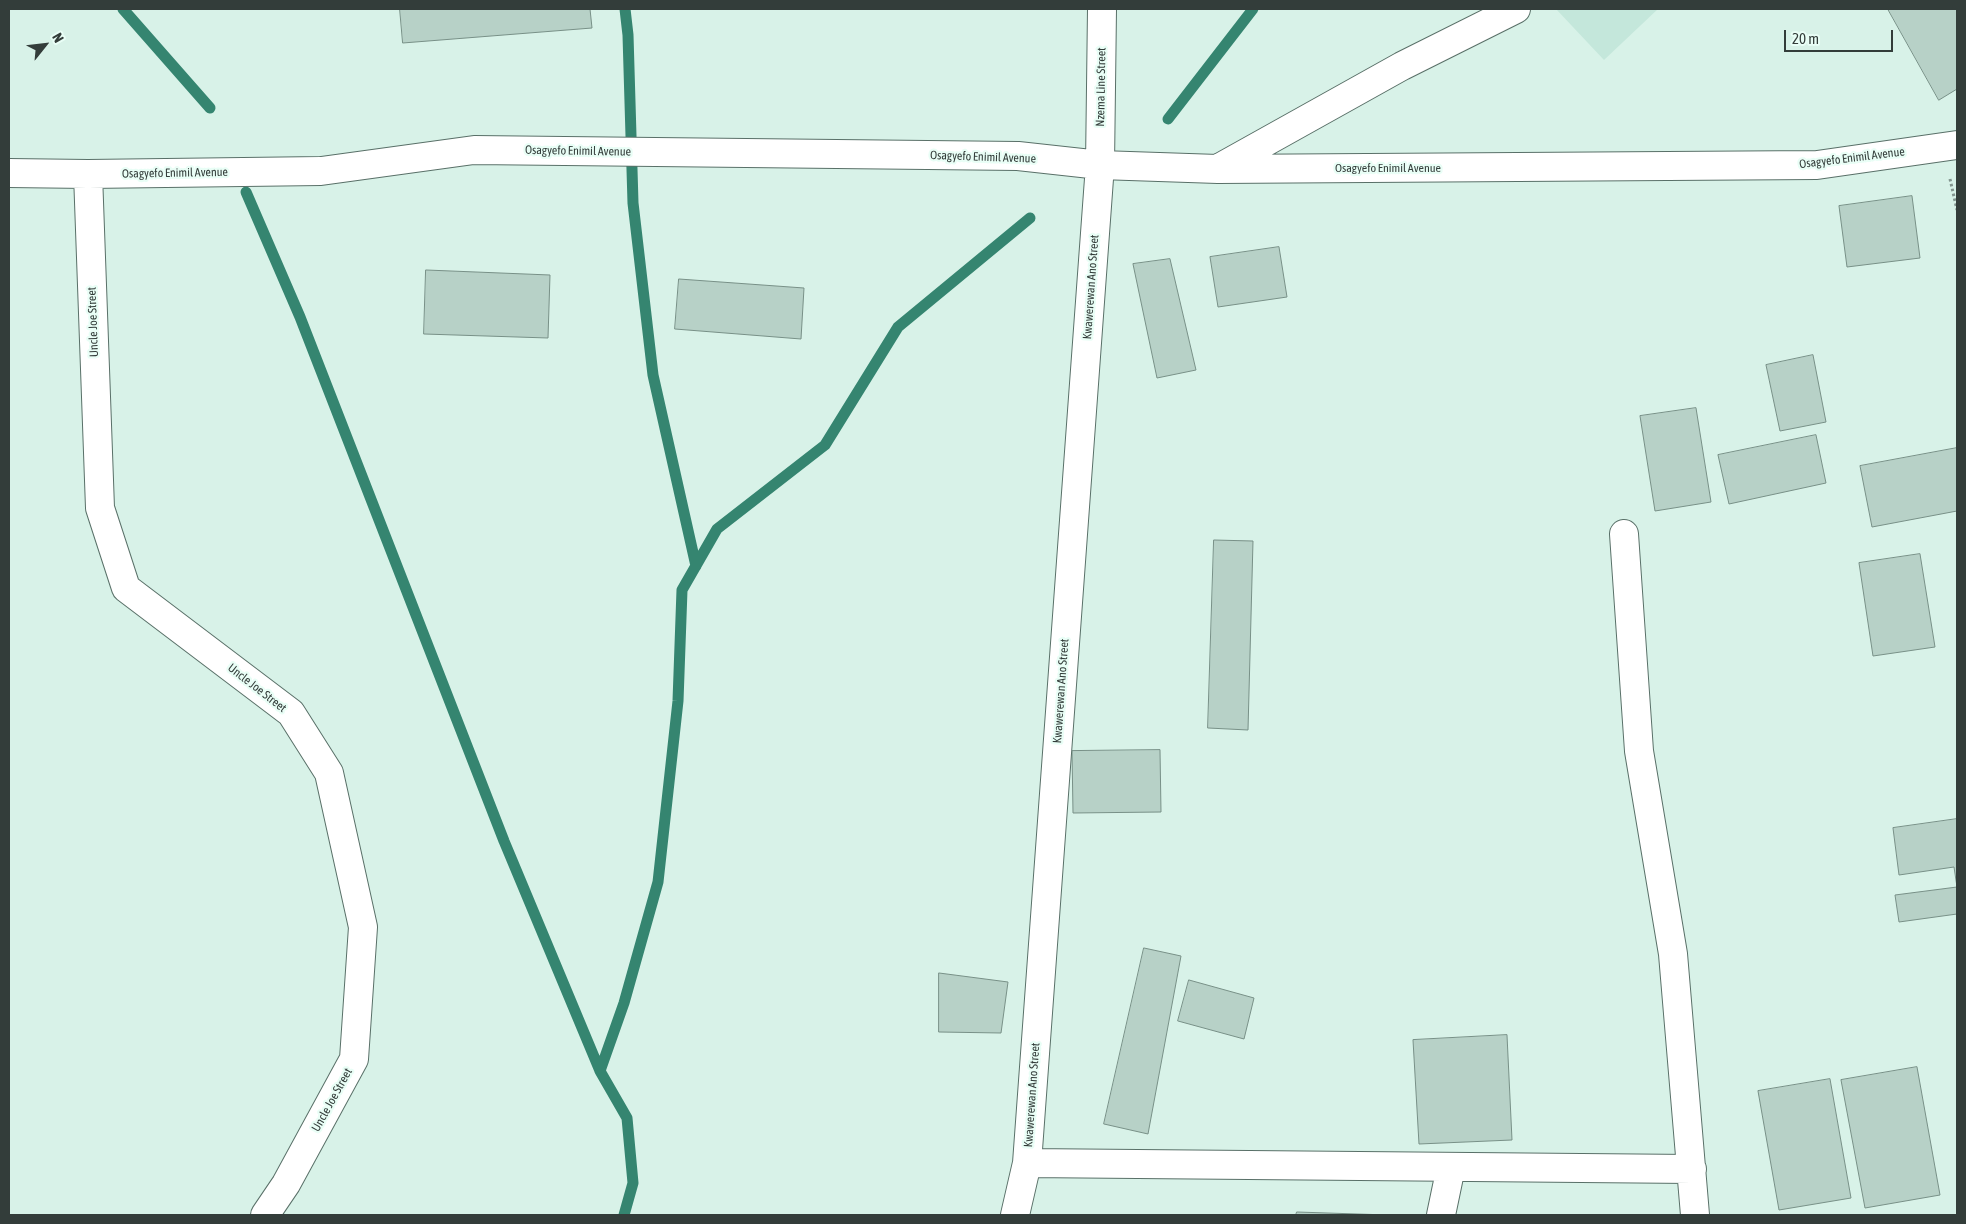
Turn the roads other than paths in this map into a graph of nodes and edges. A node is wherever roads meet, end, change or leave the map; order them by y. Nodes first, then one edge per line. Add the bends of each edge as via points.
1 (1102, 9) edge
2 (1516, 9) edge
3 (1957, 144) edge
4 (1100, 165) junction
5 (1218, 169) junction
6 (9, 173) edge
7 (88, 174) junction
8 (1624, 534) dead end
9 (1026, 1163) junction
10 (1451, 1167) junction
11 (1692, 1169) junction
12 (265, 1215) edge
13 (1015, 1215) edge
14 (1441, 1215) edge
15 (1695, 1215) edge

1 - 4 street, Nzema Line Street
2 - 5 street via 1402,66
3 - 5 street, Osagyefo Enimil Avenue via 1817,165
4 - 5 street, Osagyefo Enimil Avenue
4 - 7 street, Osagyefo Enimil Avenue via 1018,156 474,150 321,172
4 - 9 street, Kwawerewan Ano Street
6 - 7 street, Osagyefo Enimil Avenue
7 - 12 street, Uncle Joe Street via 100,508 126,588 291,714 329,773 362,926 354,1059 286,1184
8 - 11 street via 1639,751 1673,954
9 - 10 street
9 - 13 street, Kwawerewan Ano Street
10 - 11 street
10 - 14 street
11 - 15 street

